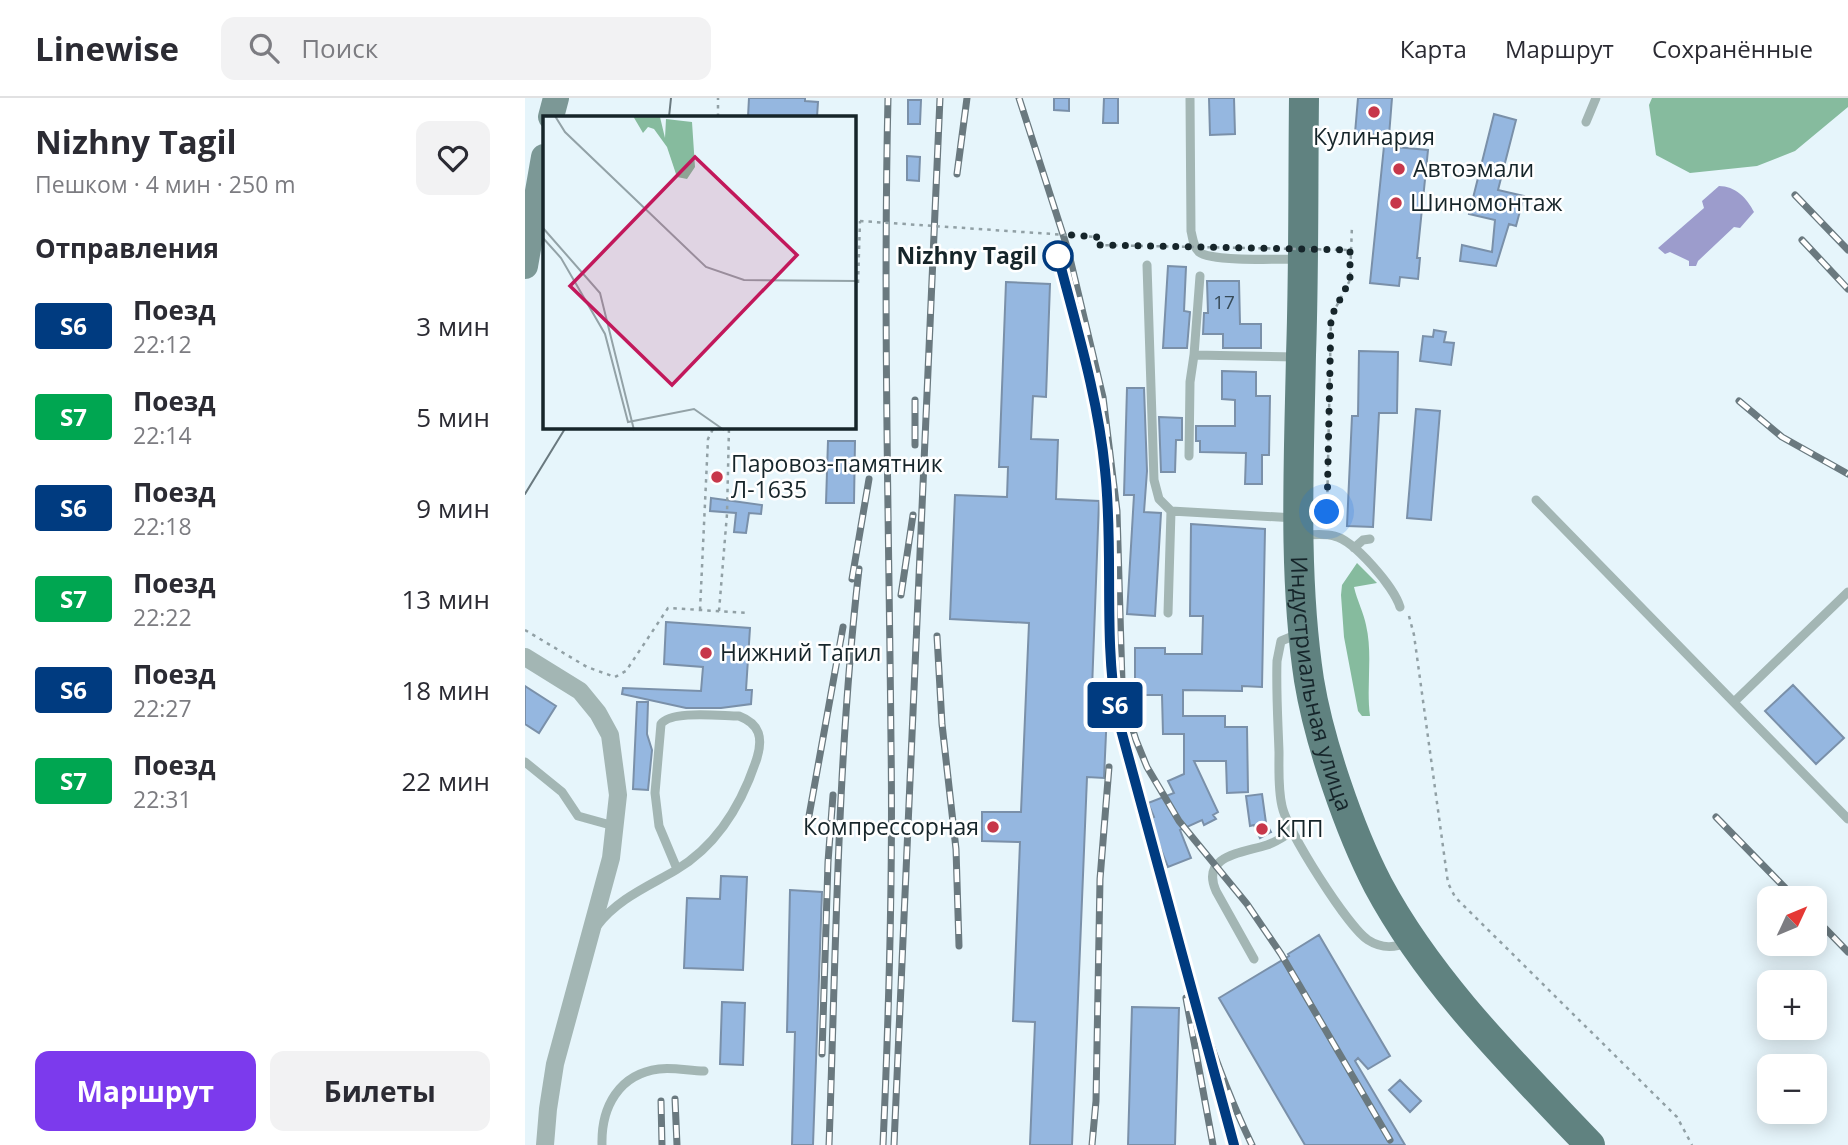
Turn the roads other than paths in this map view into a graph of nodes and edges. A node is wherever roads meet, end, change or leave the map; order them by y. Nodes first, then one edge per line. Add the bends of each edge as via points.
1 (556, 98) edge
2 (1190, 98) edge
3 (1304, 98) edge
4 (1596, 98) edge
5 (551, 116) edge
6 (1586, 122) dead end
7 (543, 163) edge
8 (1302, 259) junction
9 (1147, 265) dead end
10 (525, 266) edge
11 (1200, 276) dead end
12 (1194, 355) junction
13 (1301, 358) junction
14 (1189, 456) dead end
15 (1536, 500) dead end
16 (1171, 511) junction
17 (1300, 527) junction
18 (1370, 539) dead end
19 (1355, 547) junction
20 (1848, 592) edge
21 (1403, 608) road end
22 (1168, 613) dead end
23 (1303, 632) junction
24 (525, 657) edge
25 (1735, 701) junction
26 (525, 762) edge
27 (1848, 818) edge
28 (614, 826) junction
29 (1291, 832) junction
30 (677, 869) junction
31 (589, 940) junction
32 (1413, 941) junction
33 (1254, 959) dead end
34 (704, 1072) dead end
35 (545, 1145) edge
36 (602, 1145) edge
37 (1590, 1145) edge

1 - 5 main road
2 - 8 lane via 1193,244 1212,258
3 - 8 main road, Индустриальная улица
4 - 6 lane
7 - 10 main road
8 - 13 main road, Индустриальная улица
9 - 16 lane via 1154,480 1159,499
11 - 12 lane
12 - 13 lane
12 - 14 lane
13 - 17 main road, Индустриальная улица
15 - 25 lane
16 - 17 lane
16 - 22 lane
17 - 19 lane via 1333,535
17 - 23 main road, Индустриальная улица
18 - 19 lane
19 - 21 lane
20 - 25 lane
23 - 29 lane via 1282,641 1277,661 1280,795
23 - 32 main road, Индустриальная улица via 1319,723 1346,809 1378,885
24 - 28 street via 580,691 603,721 610,735 618,795
25 - 27 lane
26 - 28 lane via 562,792 577,816
28 - 31 street via 611,858
29 - 32 lane via 1365,938 1387,947
29 - 33 lane via 1233,854 1212,871 1216,891
30 - 30 lane via 706,849 727,824 750,779 762,743 748,719 677,716 661,724 655,793 659,827
30 - 31 lane via 614,909
31 - 35 street via 555,1064
32 - 37 main road, Индустриальная улица via 1483,1032
34 - 36 lane via 661,1069 639,1074 619,1087 608,1106

